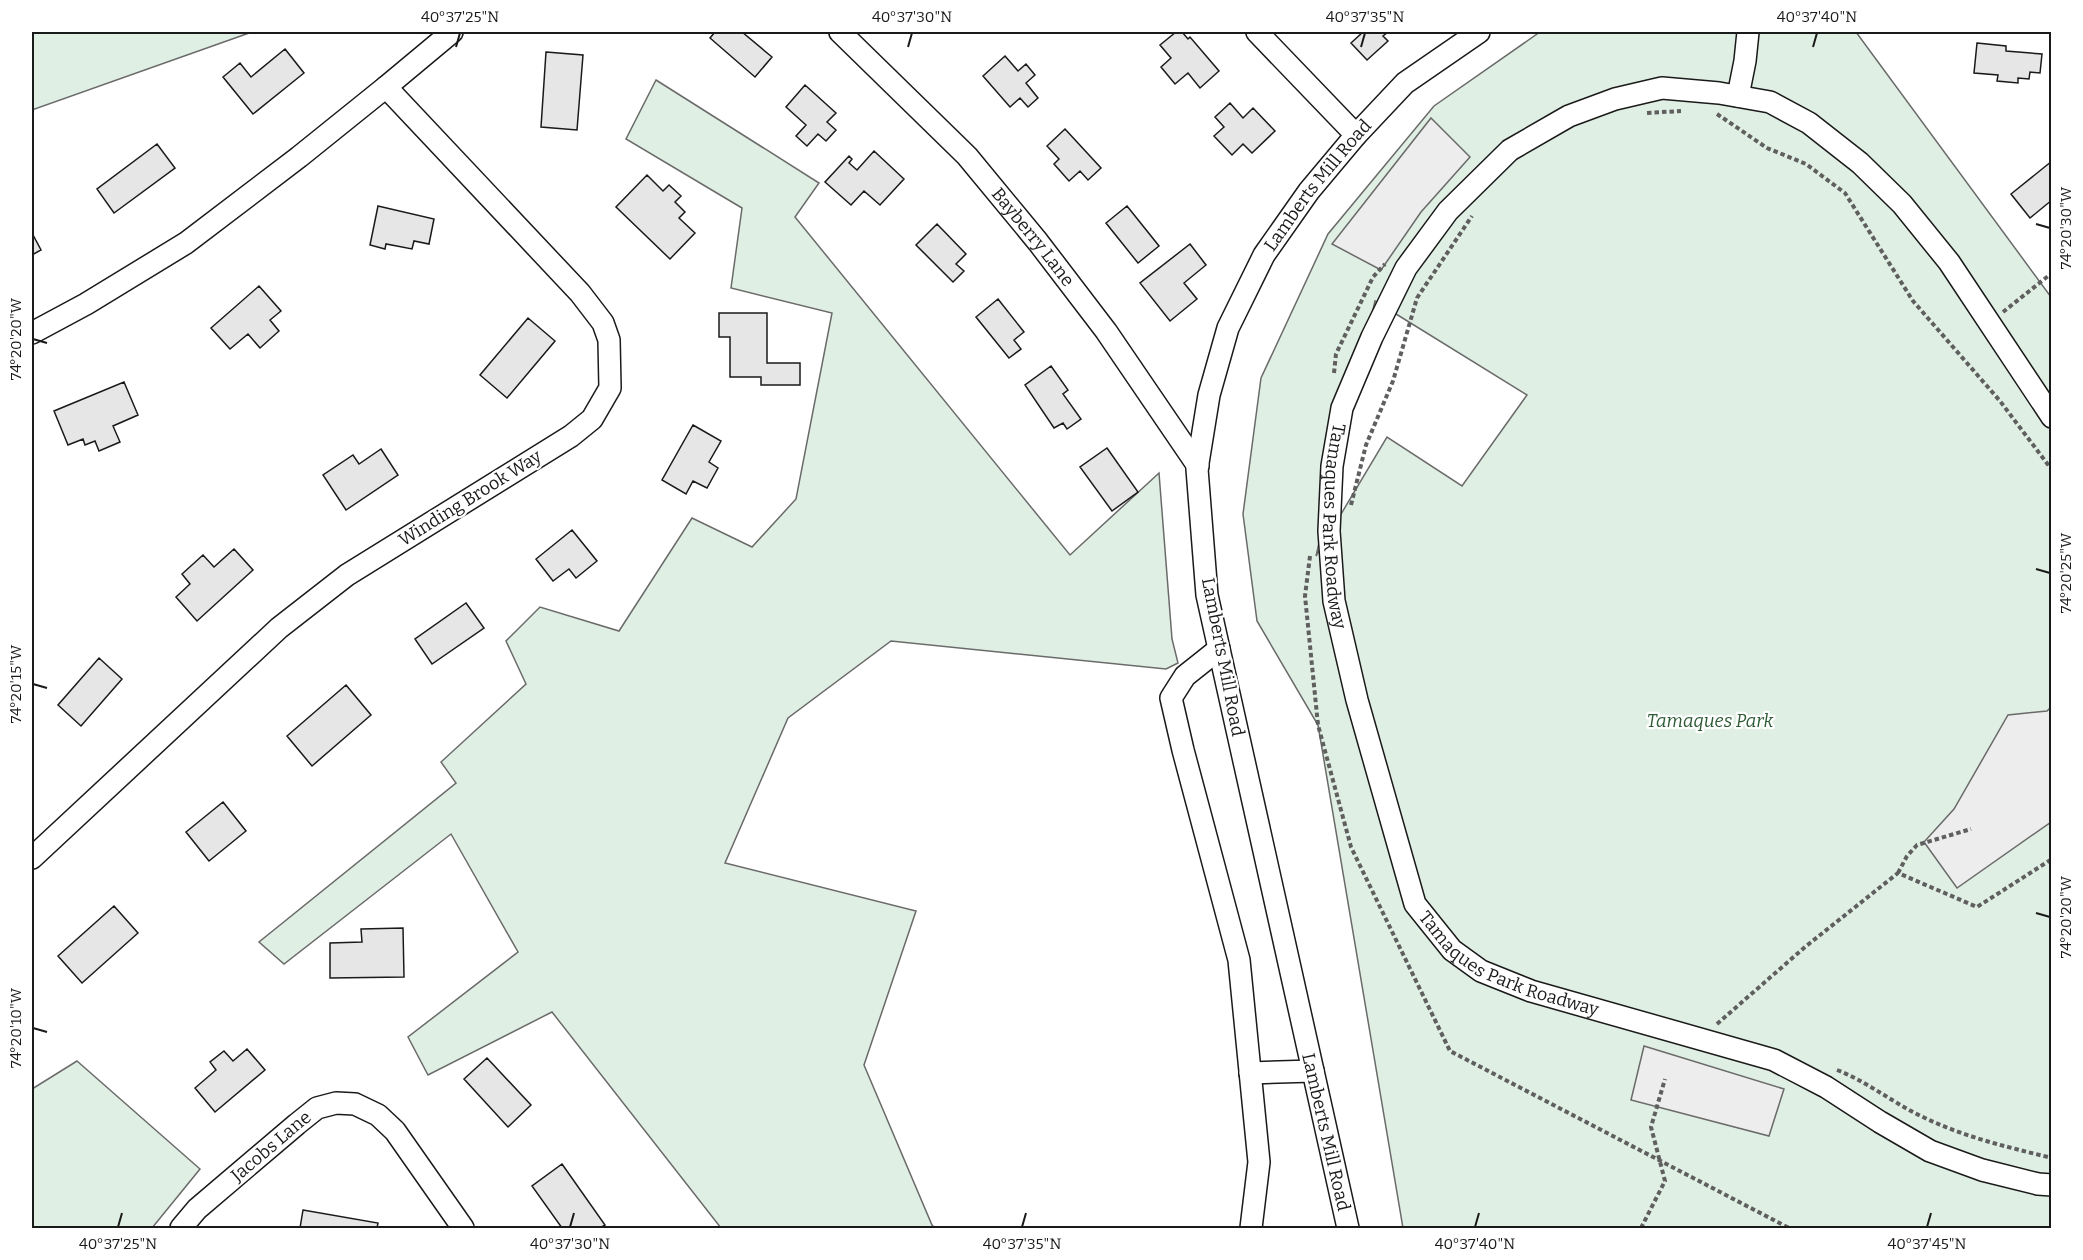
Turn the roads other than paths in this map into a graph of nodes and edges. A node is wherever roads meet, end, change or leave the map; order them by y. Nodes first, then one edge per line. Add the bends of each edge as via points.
1 (452, 32) edge
2 (840, 32) edge
3 (1257, 32) edge
4 (1479, 32) edge
5 (1748, 32) edge
6 (386, 87) junction
7 (1738, 96) junction
8 (1356, 135) junction
9 (32, 333) edge
10 (2052, 417) edge
11 (1198, 466) junction
12 (1219, 649) junction
13 (32, 858) edge
14 (1313, 1071) junction
15 (1250, 1073) junction
16 (2052, 1185) edge
17 (181, 1228) edge
18 (463, 1228) edge
19 (1251, 1228) edge
20 (1348, 1228) edge

1 - 6 street
2 - 11 street, Bayberry Lane via 967,156 1038,242 1106,331
3 - 8 street
4 - 8 street, Lamberts Mill Road via 1405,83
5 - 7 street
6 - 9 street via 186,243
6 - 13 street, Winding Brook Way via 580,293 603,323 609,339 610,388 592,419 571,436 347,576 279,628
7 - 10 street, Tamaques Park Roadway via 1770,102 1809,123 1860,163 1908,212 1949,262
7 - 16 street, Tamaques Park Roadway via 1662,88 1615,99 1569,116 1510,150 1448,211 1406,268 1342,408 1329,531 1334,601 1357,700 1414,904 1452,950 1481,971 1531,991 1774,1060 1930,1151 1982,1170
8 - 11 street, Lamberts Mill Road via 1309,191 1264,255 1228,328 1209,395
11 - 12 street, Lamberts Mill Road via 1207,595
12 - 14 street, Lamberts Mill Road
12 - 15 street via 1185,676 1171,698 1239,960
14 - 15 street
14 - 20 street, Lamberts Mill Road
15 - 19 street via 1259,1162
17 - 18 street, Jacobs Lane via 197,1209 317,1107 336,1103 355,1104 378,1115 395,1131

